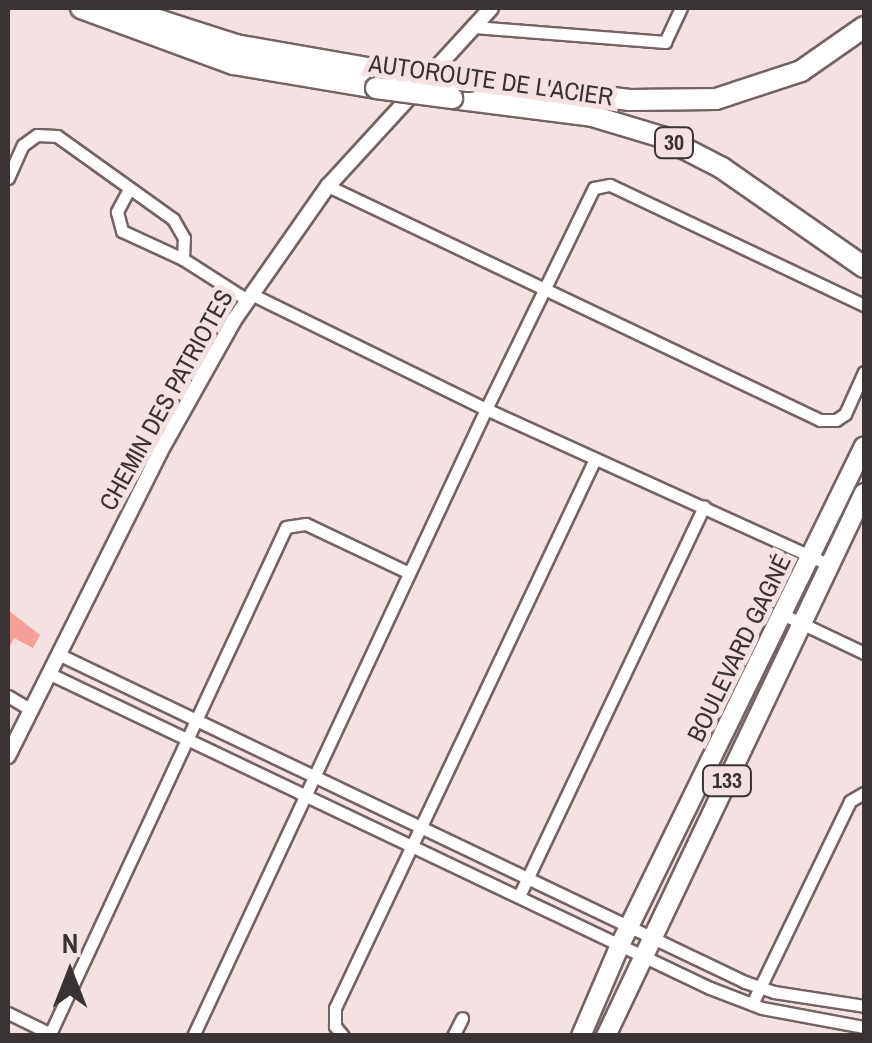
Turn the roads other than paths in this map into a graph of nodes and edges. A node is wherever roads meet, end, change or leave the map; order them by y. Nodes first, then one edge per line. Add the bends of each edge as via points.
1 (81, 8) edge
2 (120, 8) edge
3 (491, 8) edge
4 (681, 8) edge
5 (474, 27) junction
6 (864, 27) edge
7 (8, 178) edge
8 (328, 186) junction
9 (129, 188) junction
10 (184, 259) junction
11 (864, 267) edge
12 (543, 290) junction
13 (249, 297) junction
14 (864, 304) edge
15 (864, 372) edge
16 (486, 409) junction
17 (864, 446) edge
18 (594, 459) junction
19 (864, 492) edge
20 (704, 506) junction
21 (812, 557) junction
22 (830, 566) junction
23 (409, 573) junction
24 (784, 615) junction
25 (802, 624) junction
26 (864, 653) edge
27 (58, 654) junction
28 (48, 673) junction
29 (8, 696) edge
30 (31, 710) junction
31 (193, 720) junction
32 (184, 738) junction
33 (8, 756) edge
34 (313, 777) junction
35 (864, 794) edge
36 (304, 795) junction
37 (419, 828) junction
38 (412, 844) junction
39 (527, 878) junction
40 (520, 894) junction
41 (624, 937) junction
42 (647, 948) junction
43 (760, 987) junction
44 (752, 1004) junction
45 (864, 1006) edge
46 (8, 1013) edge
47 (462, 1018) dead end
48 (864, 1027) edge
49 (339, 1031) edge
50 (49, 1034) edge
51 (193, 1036) edge
52 (453, 1036) edge
53 (581, 1036) edge
54 (606, 1036) edge

1 - 11 highway, AUTOROUTE DE L'ACIER / 30, bridge via 233,64 592,116 662,137 722,168
2 - 6 highway, AUTOROUTE DE L'ACIER / 30, bridge via 236,45 391,72 609,98 700,101 787,78
3 - 5 street, CHEMIN DES PATRIOTES
4 - 5 street via 665,42
5 - 8 street, CHEMIN DES PATRIOTES
7 - 9 street via 23,145 46,133
8 - 12 street
8 - 13 street, CHEMIN DES PATRIOTES
9 - 10 street via 180,227
9 - 10 street via 117,212 122,231
10 - 13 street
12 - 14 street via 590,194 601,185
12 - 15 street via 820,420 845,414
12 - 16 street
13 - 16 street
13 - 27 street, CHEMIN DES PATRIOTES via 160,452
16 - 18 street
16 - 23 street
17 - 21 main road, BOULEVARD GAGNÉ / 133
18 - 20 street
18 - 37 street
19 - 22 main road, BOULEVARD GAGNÉ / 133
20 - 21 street
20 - 39 street
21 - 22 street
21 - 24 main road, BOULEVARD GAGNÉ / 133
22 - 25 main road, BOULEVARD GAGNÉ / 133
23 - 31 street via 306,524 286,527
23 - 34 street
24 - 25 street
24 - 41 main road, BOULEVARD GAGNÉ / 133
25 - 26 street
25 - 42 main road, BOULEVARD GAGNÉ / 133
27 - 28 street, CHEMIN DES PATRIOTES
27 - 31 street
28 - 30 street, CHEMIN DES PATRIOTES
28 - 32 street
29 - 30 street
30 - 33 street, CHEMIN DES PATRIOTES
31 - 32 street
31 - 34 street
32 - 36 street
32 - 50 street
34 - 36 street
34 - 37 street
35 - 43 street via 850,801
36 - 38 street
36 - 51 street
37 - 38 street
37 - 39 street
38 - 40 street
38 - 49 street via 334,1008
39 - 40 street
39 - 41 street
40 - 41 street
41 - 42 street
41 - 42 street
41 - 53 main road, BOULEVARD GAGNÉ / 133
42 - 43 street
42 - 44 street
42 - 54 main road, BOULEVARD GAGNÉ / 133
43 - 44 street
43 - 45 street
44 - 48 street
46 - 50 street
47 - 52 street

